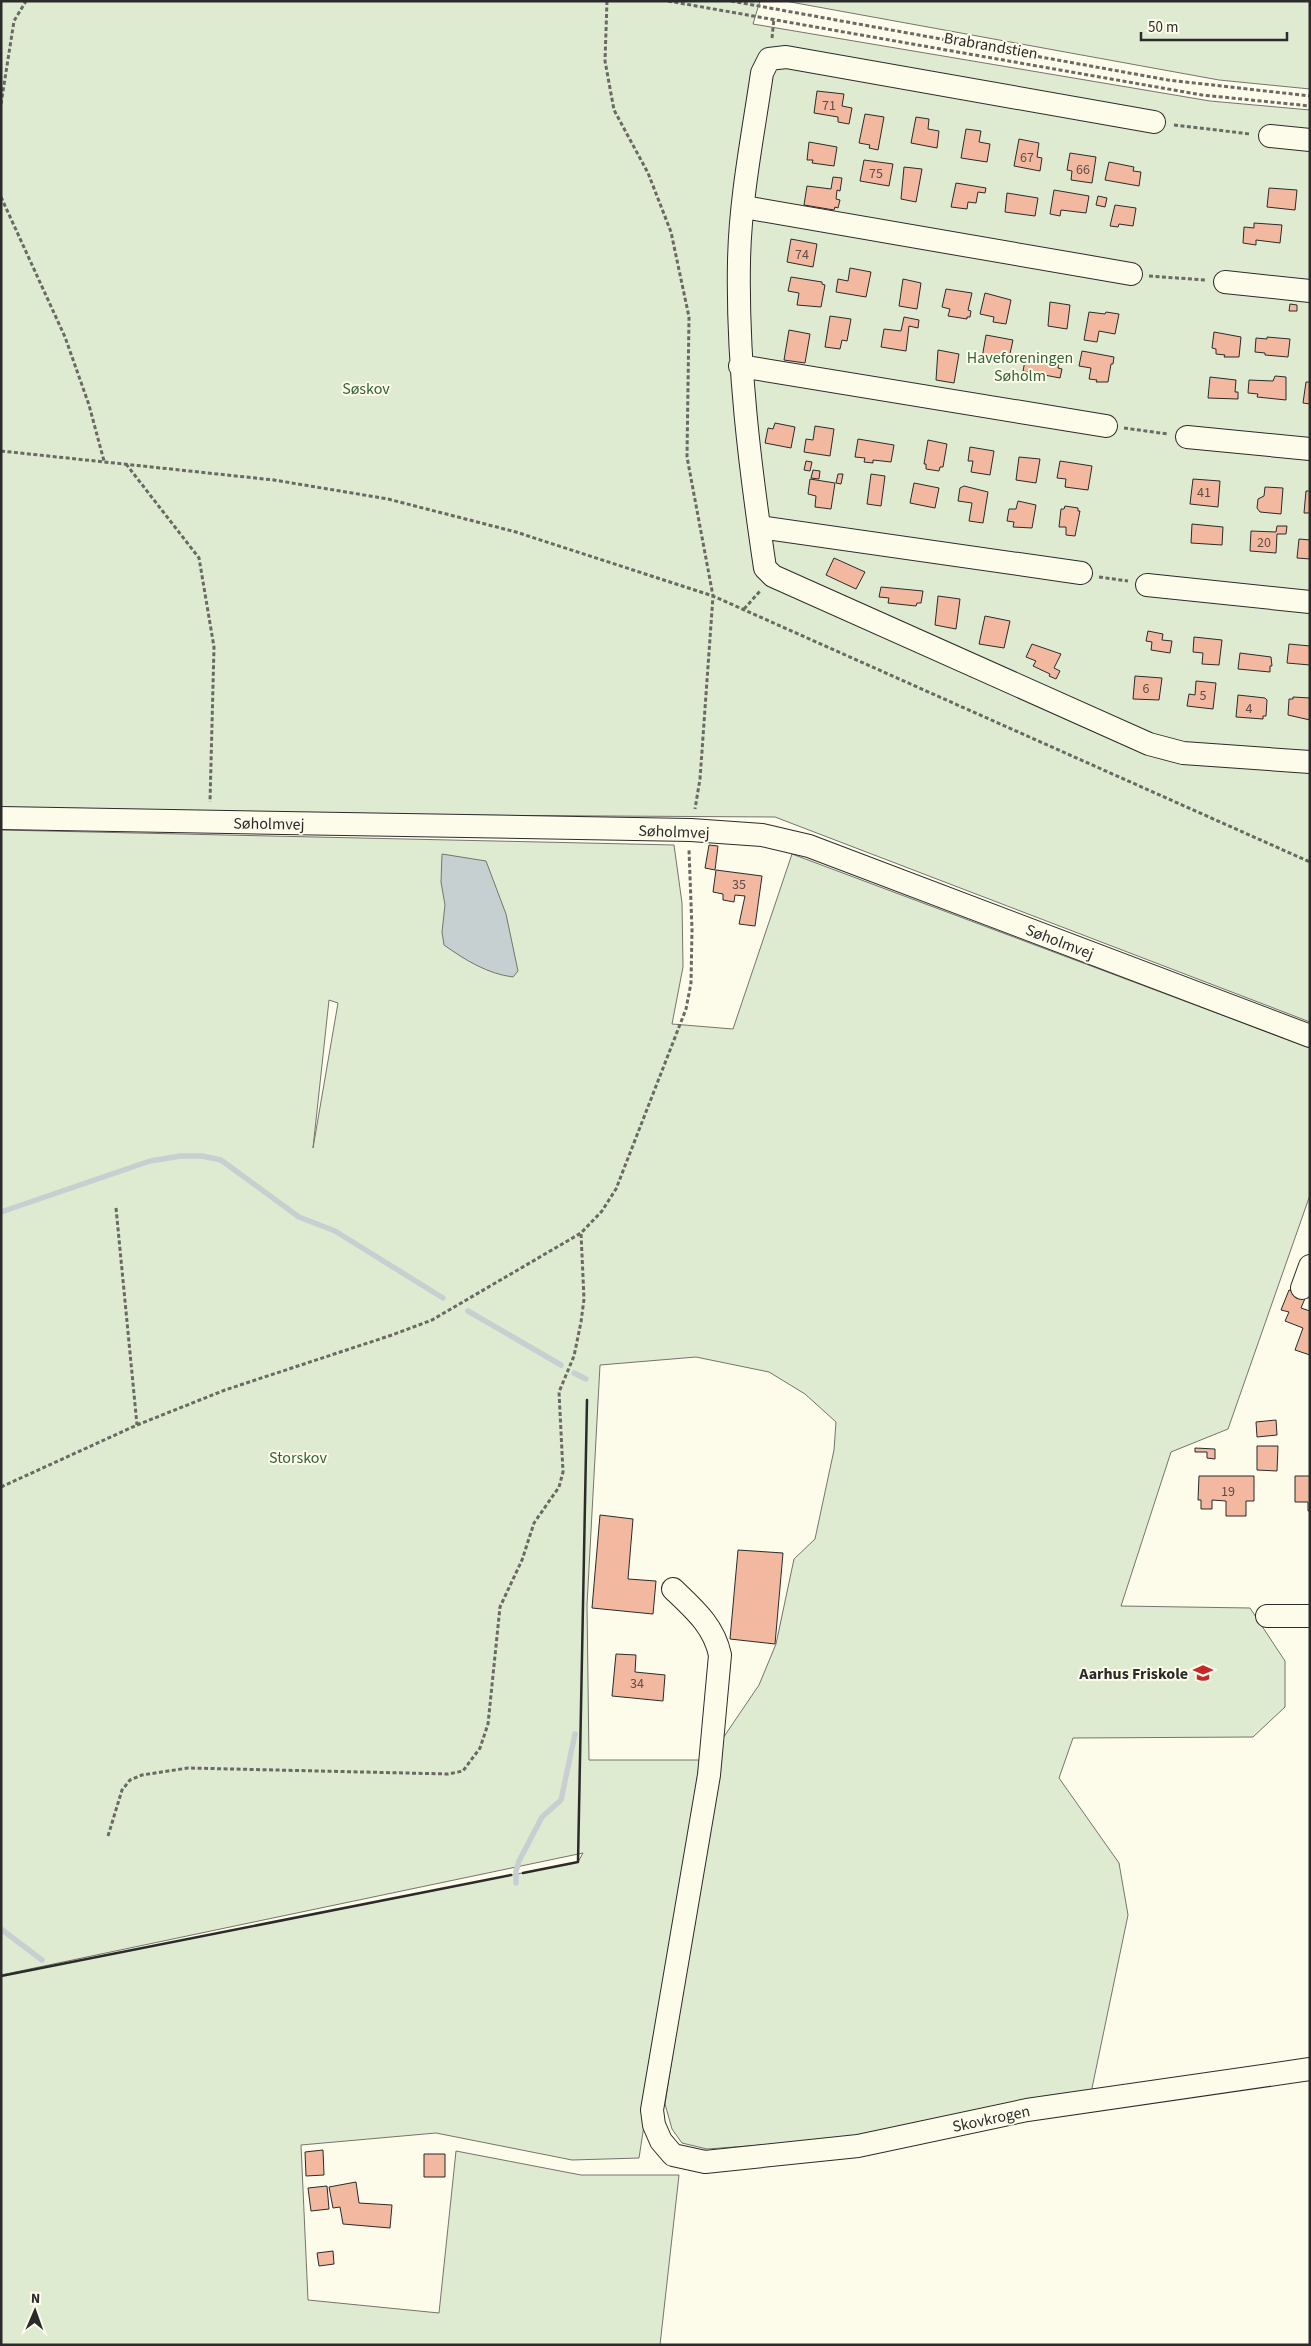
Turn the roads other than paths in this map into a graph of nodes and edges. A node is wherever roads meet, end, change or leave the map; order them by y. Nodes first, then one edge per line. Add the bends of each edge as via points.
1 (1154, 122) road end
2 (1270, 136) road end
3 (1310, 140) edge
4 (744, 207) junction
5 (1131, 274) road end
6 (1225, 282) road end
7 (1310, 291) edge
8 (740, 366) junction
9 (1106, 426) road end
10 (1187, 437) road end
11 (1310, 449) edge
12 (759, 527) junction
13 (1081, 574) road end
14 (1147, 584) road end
15 (1310, 602) edge
16 (1310, 762) edge
17 (1, 818) edge
18 (1310, 1036) edge
19 (1310, 1266) edge
20 (1302, 1288) dead end
21 (673, 1589) dead end
22 (1267, 1616) dead end
23 (1310, 1616) edge
24 (1310, 2069) edge

1 - 4 street via 786,57 769,59 762,73
2 - 3 street
4 - 5 street
4 - 8 street via 739,260
6 - 7 street
8 - 9 street
8 - 12 street
10 - 11 street
12 - 13 street
12 - 16 street via 765,568 773,576 1149,744 1183,753
14 - 15 street
17 - 18 street, Søholmvej via 691,830 762,834 809,846
19 - 20 street
21 - 24 street, Skovkrogen via 707,1622 717,1640 720,1655 709,1775 652,2110 661,2141 673,2155 705,2162 858,2146 1027,2110
22 - 23 street

